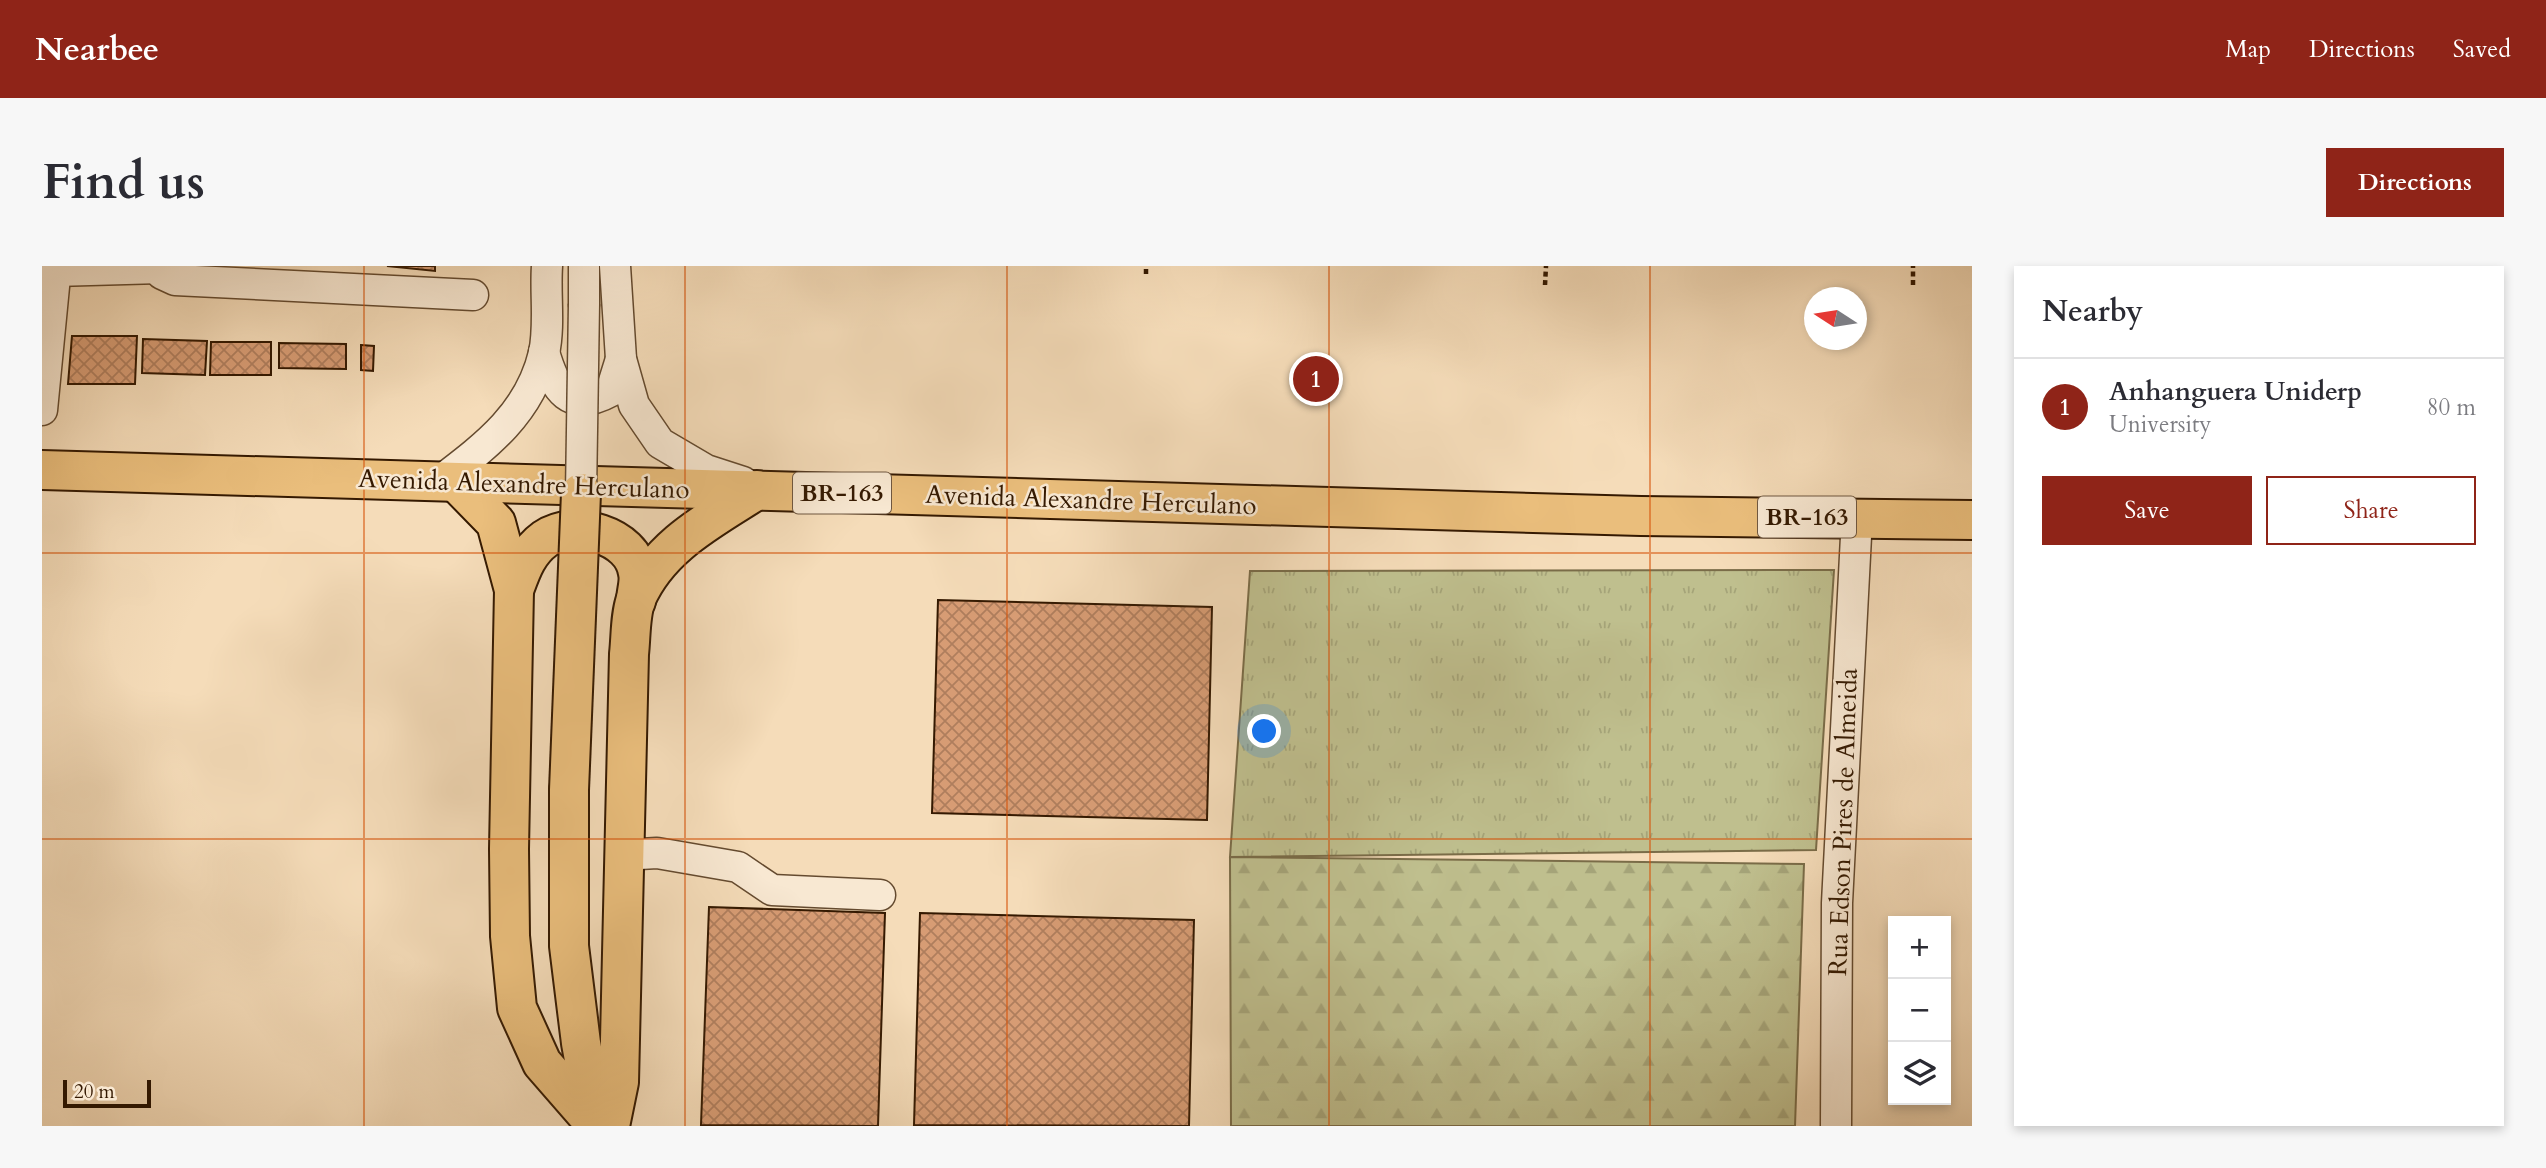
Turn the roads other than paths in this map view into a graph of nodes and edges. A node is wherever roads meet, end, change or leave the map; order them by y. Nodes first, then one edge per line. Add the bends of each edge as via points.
1 (547, 266) edge
2 (584, 266) edge
3 (615, 266) edge
4 (161, 267) edge
5 (55, 269) edge
6 (473, 295) dead end
7 (544, 352) junction
8 (621, 359) junction
9 (42, 410) edge
10 (42, 470) edge
11 (448, 482) junction
12 (765, 491) junction
13 (581, 493) joint
14 (1857, 517) junction
15 (1972, 520) edge
16 (514, 590) junction
17 (636, 601) junction
18 (622, 855) junction
19 (880, 895) dead end
20 (596, 1126) edge
21 (610, 1126) edge
22 (1836, 1126) edge

1 - 7 street
2 - 13 street, bridge
3 - 8 street
4 - 5 street
4 - 6 street via 162,274 175,280
5 - 9 street
7 - 8 street via 554,384 572,399 592,402 611,391
7 - 11 street via 527,395 496,438
8 - 12 street via 634,405 660,443 706,470
10 - 11 main road, Avenida Alexandre Herculano / BR-163
11 - 12 main road, Avenida Alexandre Herculano / BR-163
11 - 16 main road via 496,523
12 - 14 main road, Avenida Alexandre Herculano / BR-163 via 1641,516
12 - 17 main road via 682,538
13 - 20 main road, bridge via 569,790 569,946
14 - 15 main road, Avenida Alexandre Herculano / BR-163
14 - 22 street, Rua Edson Pires de Almeida via 1837,904
16 - 17 main road via 526,559 546,538 569,530 610,536 627,551 639,573
16 - 20 main road via 509,861 517,1008 542,1063
17 - 18 main road via 629,654
18 - 19 street via 657,853 738,867 772,890
18 - 21 main road via 619,1082

